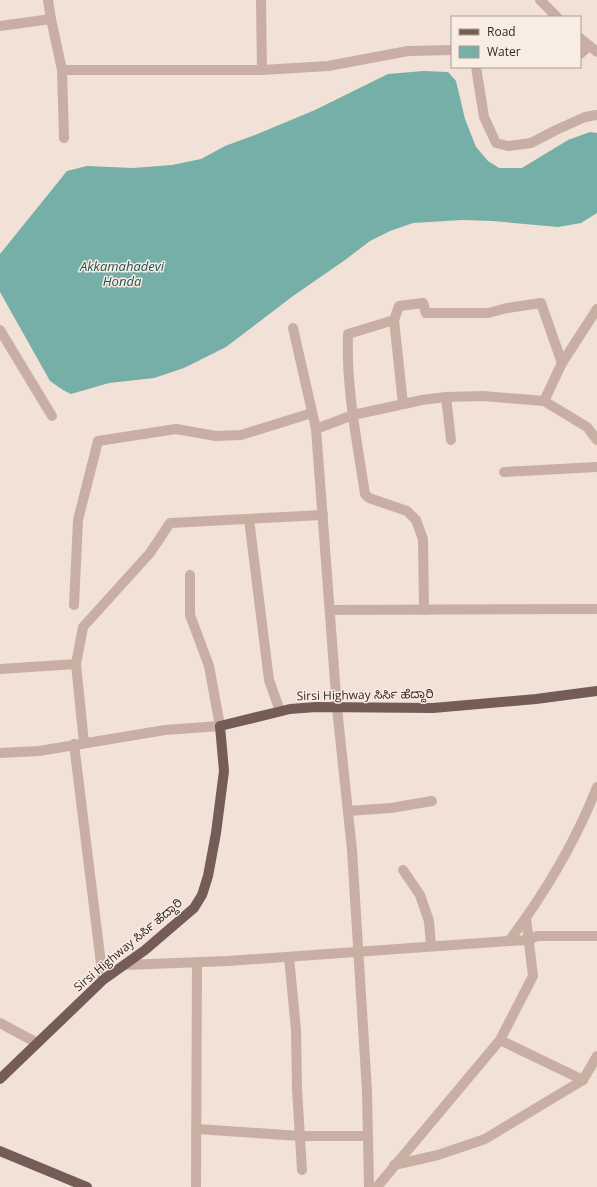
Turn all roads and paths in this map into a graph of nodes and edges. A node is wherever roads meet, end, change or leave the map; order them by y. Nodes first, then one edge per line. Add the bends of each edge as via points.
1 (48, 0) edge
2 (261, 0) edge
3 (540, 0) edge
4 (556, 16) edge
5 (51, 19) junction
6 (0, 26) edge
7 (581, 39) edge
8 (589, 46) junction
9 (451, 50) edge
10 (597, 52) edge
11 (581, 53) edge
12 (476, 68) edge
13 (62, 70) junction
14 (262, 70) junction
15 (597, 115) edge
16 (64, 138) dead end
17 (597, 309) edge
18 (394, 320) junction
19 (293, 328) dead end
20 (0, 330) edge
21 (562, 363) junction
22 (446, 397) junction
23 (544, 401) junction
24 (403, 404) junction
25 (312, 413) junction
26 (353, 415) junction
27 (52, 416) dead end
28 (316, 429) junction
29 (451, 440) dead end
30 (597, 440) edge
31 (597, 467) edge
32 (504, 472) dead end
33 (323, 515) junction
34 (249, 519) junction
35 (190, 575) dead end
36 (74, 605) dead end
37 (597, 609) edge
38 (330, 610) junction
39 (424, 610) junction
40 (76, 664) junction
41 (0, 669) edge
42 (597, 690) edge
43 (338, 708) junction
44 (280, 711) junction
45 (220, 726) junction
46 (79, 744) junction
47 (0, 753) edge
48 (597, 787) edge
49 (432, 801) dead end
50 (348, 810) junction
51 (403, 870) dead end
52 (526, 918) junction
53 (597, 936) edge
54 (529, 940) junction
55 (509, 941) junction
56 (431, 946) junction
57 (358, 951) junction
58 (289, 957) junction
59 (197, 962) junction
60 (125, 964) junction
61 (103, 980) junction
62 (0, 1023) edge
63 (500, 1040) junction
64 (37, 1043) junction
65 (597, 1056) edge
66 (0, 1079) edge
67 (582, 1080) junction
68 (197, 1128) junction
69 (300, 1136) junction
70 (368, 1136) junction
71 (0, 1151) edge
72 (394, 1165) junction
73 (302, 1170) dead end
74 (87, 1187) edge
75 (196, 1187) edge
76 (369, 1187) edge
77 (376, 1187) edge

1 - 5 street
2 - 14 street
3 - 4 street
5 - 6 street
5 - 13 street
7 - 8 street
8 - 10 street
8 - 11 street
9 - 14 street via 408,51 328,66
12 - 15 street via 484,117 496,143 508,146 531,143 585,117
13 - 14 street
13 - 16 street
17 - 21 street
18 - 21 street via 399,306 423,303 426,313 488,313 541,303
18 - 24 street
18 - 26 street via 348,334 349,390
19 - 25 street
20 - 27 street
21 - 23 street
22 - 23 street via 482,396
22 - 24 street
22 - 29 street
23 - 30 street via 587,427
24 - 26 street
25 - 28 street
25 - 36 street via 241,435 216,436 176,429 98,441 78,520
26 - 28 street
26 - 39 street via 364,494 407,511 416,520 423,539
28 - 33 street
31 - 32 street
33 - 34 street
33 - 38 street
34 - 40 street via 170,523 150,553 83,627
34 - 44 street via 269,680
35 - 45 street via 190,615 208,666
37 - 39 street
38 - 39 street
38 - 43 street
40 - 41 street
40 - 46 street
42 - 43 main road, Sirsi Highway ಸಿರ್ಸಿ ಹೆದ್ದಾರಿ via 536,699 432,708
43 - 44 main road, Sirsi Highway ಸಿರ್ಸಿ ಹೆದ್ದಾರಿ via 309,707
43 - 50 street
44 - 45 main road, Sirsi Highway ಸಿರ್ಸಿ ಹೆದ್ದಾರಿ
45 - 46 street via 165,730
45 - 60 main road, Sirsi Highway ಸಿರ್ಸಿ ಹೆದ್ದಾರಿ via 224,771 216,833 202,895 194,908
46 - 47 street via 39,751
46 - 61 street
48 - 52 street via 566,855
49 - 50 street via 391,808
50 - 57 street
51 - 56 street via 420,896 430,921
52 - 54 street
52 - 55 street
53 - 54 street via 537,936
54 - 55 street
54 - 63 street via 533,976
55 - 56 street
56 - 57 street
57 - 58 street
57 - 70 street
58 - 59 street
58 - 69 street via 296,1030
59 - 60 street
59 - 68 street
60 - 61 main road, Sirsi Highway ಸಿರ್ಸಿ ಹೆದ್ದಾರಿ
61 - 64 main road, Sirsi Highway ಸಿರ್ಸಿ ಹೆದ್ದಾರಿ
62 - 64 street
63 - 67 street
63 - 72 street
64 - 66 main road, Sirsi Highway ಸಿರ್ಸಿ ಹೆದ್ದಾರಿ
65 - 67 street
67 - 72 street via 485,1139 438,1155
68 - 69 street
68 - 75 street
69 - 70 street
69 - 73 street
70 - 76 street
71 - 74 main road
72 - 77 street

